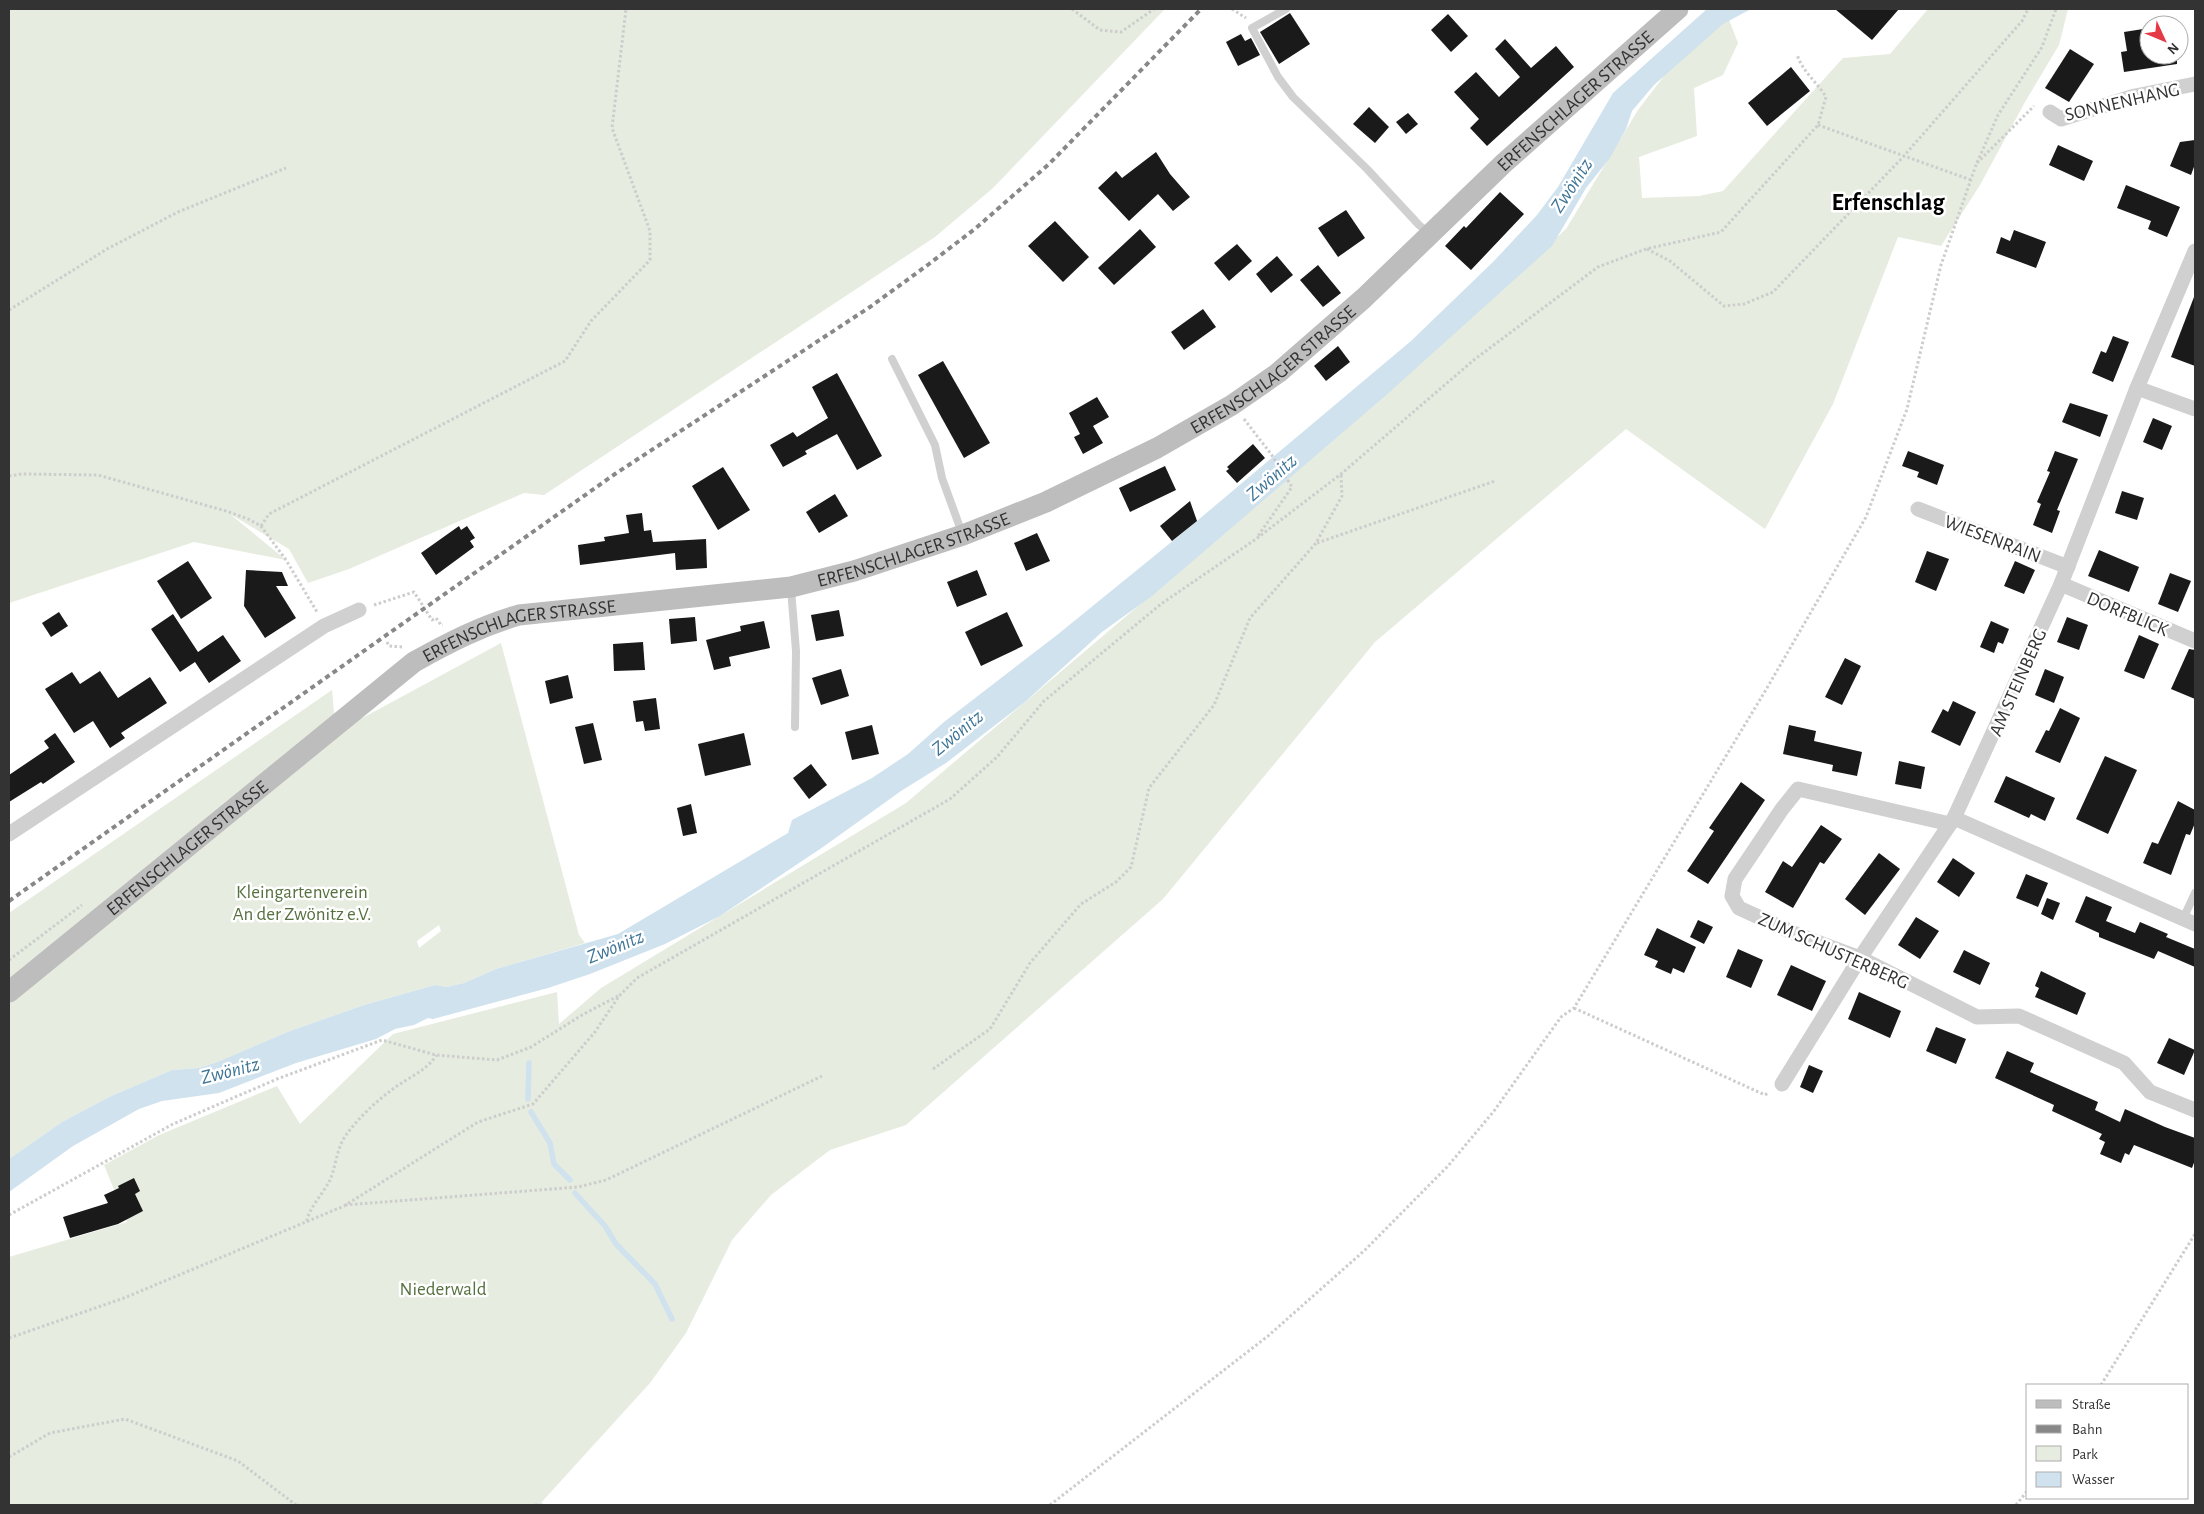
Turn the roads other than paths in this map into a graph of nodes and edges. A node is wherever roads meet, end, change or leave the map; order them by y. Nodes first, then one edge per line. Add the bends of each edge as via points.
1 (1286, 9) edge
2 (1678, 9) edge
3 (2195, 84) edge
4 (2050, 112) road end
5 (1430, 234) junction
6 (2195, 251) edge
7 (892, 360) dead end
8 (2138, 388) junction
9 (2195, 409) edge
10 (1918, 509) dead end
11 (963, 535) junction
12 (2068, 566) junction
13 (2061, 584) junction
14 (791, 587) junction
15 (359, 610) road end
16 (2195, 642) edge
17 (795, 727) dead end
18 (1952, 821) junction
19 (9, 834) edge
20 (2195, 893) edge
21 (2189, 922) edge
22 (1860, 958) junction
23 (9, 992) edge
24 (1782, 1084) road end
25 (2195, 1110) edge

1 - 5 lane via 1252,28 1278,77 1293,97
2 - 5 main road, ERFENSCHLAGER STRASSE
3 - 4 street, SONNENHANG via 2135,96 2061,119
5 - 11 main road, ERFENSCHLAGER STRASSE via 1364,298 1278,372 1232,405 1157,448 1046,502
6 - 8 street, AM STEINBERG
7 - 11 lane via 935,444 942,478
8 - 9 street
8 - 12 street, AM STEINBERG
10 - 12 street, WIESENRAIN
11 - 14 main road, ERFENSCHLAGER STRASSE via 854,571
12 - 13 street, AM STEINBERG
13 - 16 street, DORFBLICK
13 - 18 street, AM STEINBERG
14 - 17 lane via 796,651
14 - 23 main road, ERFENSCHLAGER STRASSE via 519,616 495,622 447,643 414,662
15 - 19 street via 324,626
18 - 21 street, ZUM SCHUSTERBERG
18 - 22 street, AM STEINBERG
18 - 22 street, ZUM SCHUSTERBERG via 1798,789 1782,809 1735,880 1732,896 1739,908
20 - 21 lane
22 - 24 street, AM STEINBERG
22 - 25 street, ZUM SCHUSTERBERG via 1977,1017 2019,1016 2124,1063 2150,1092

